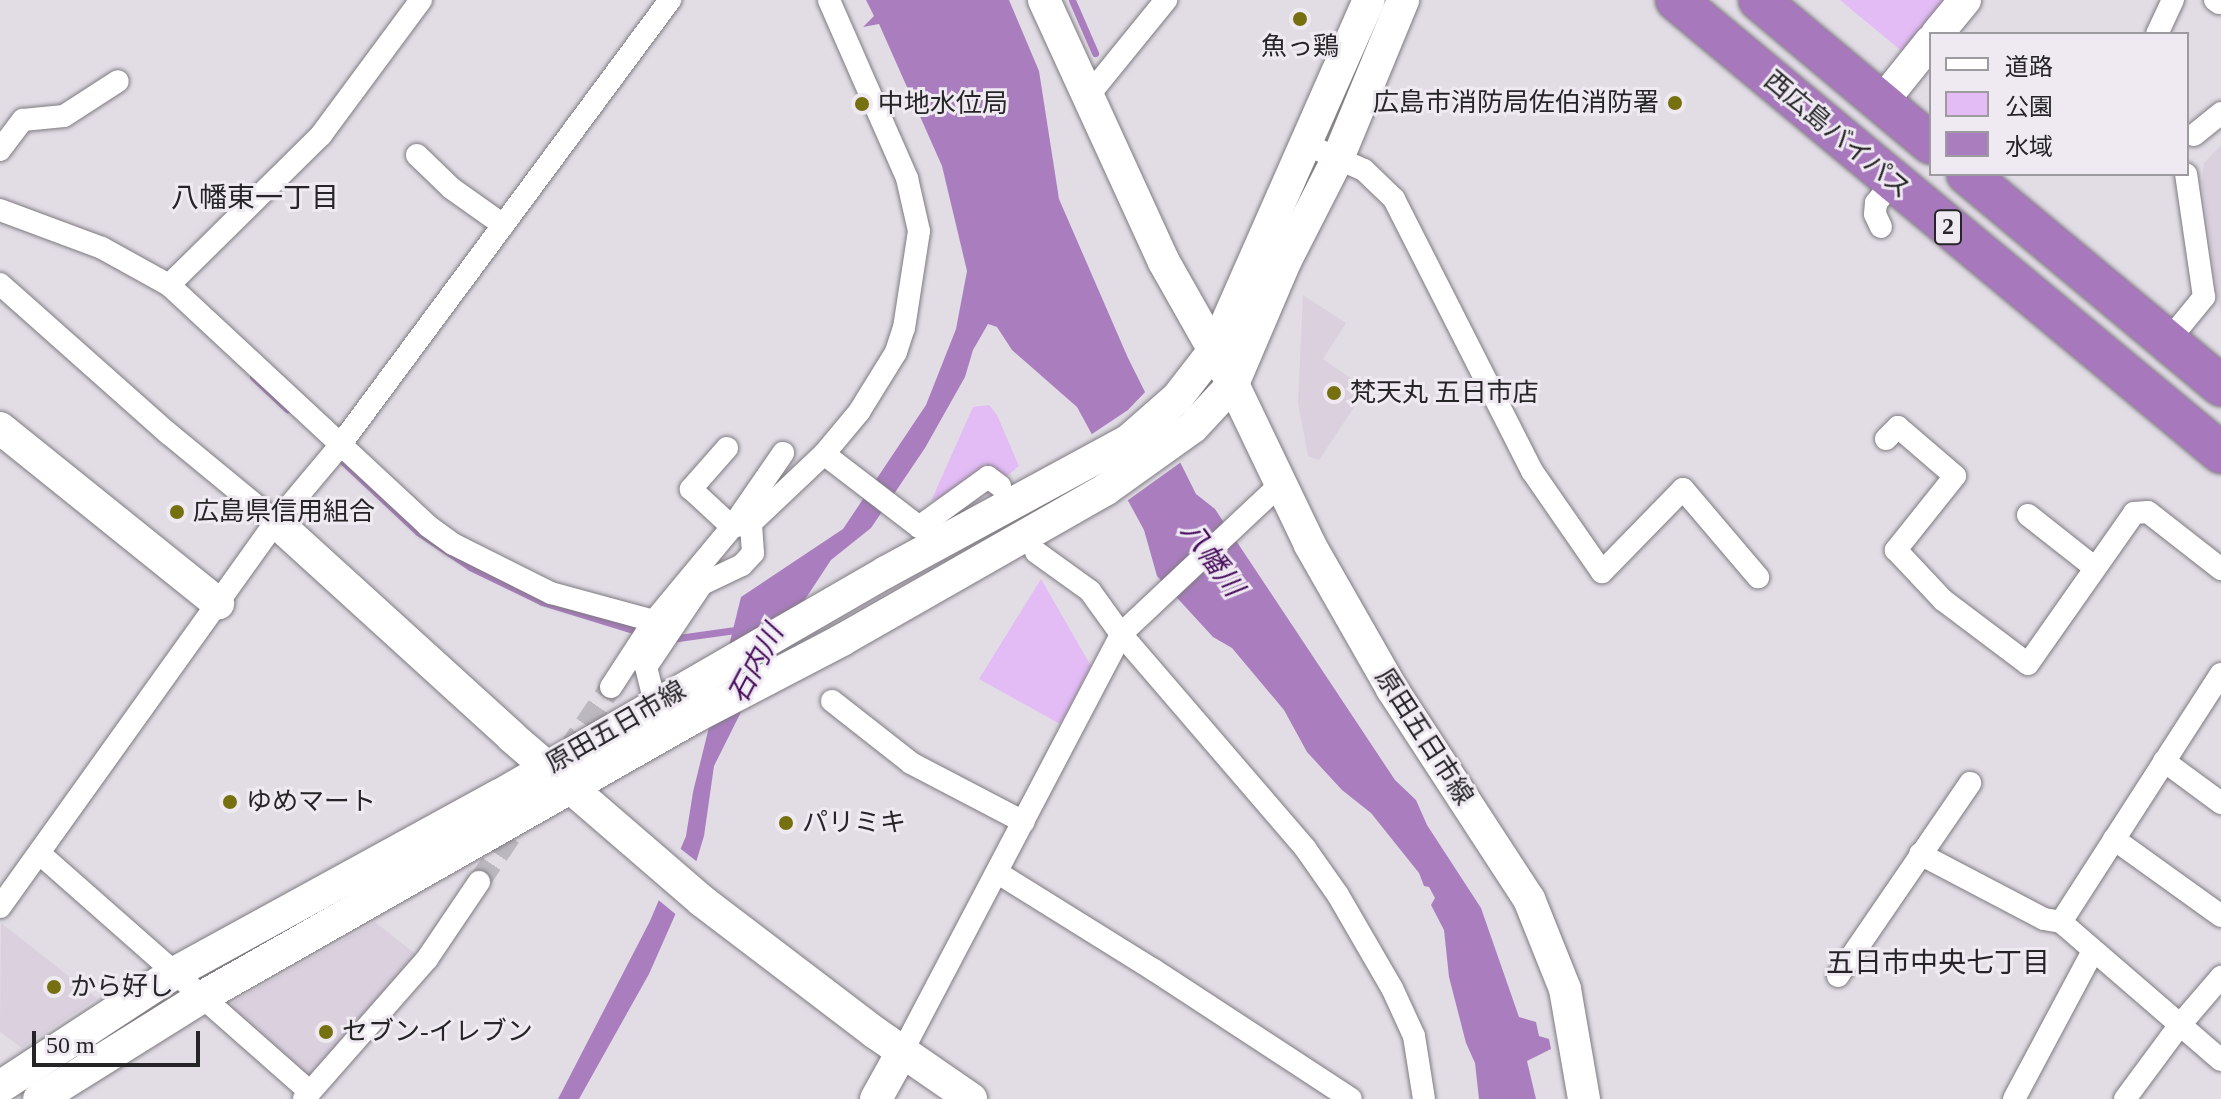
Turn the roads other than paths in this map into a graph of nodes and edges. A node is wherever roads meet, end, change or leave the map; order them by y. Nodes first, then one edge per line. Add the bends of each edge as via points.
1 (421, 0) edge
2 (670, 0) edge
3 (829, 0) edge
4 (1044, 0) edge
5 (1166, 0) edge
6 (1369, 0) edge
7 (1403, 0) edge
8 (1676, 0) edge
9 (1704, 0) edge
10 (1759, 0) edge
11 (1779, 0) edge
12 (1965, 0) edge
13 (2173, 0) edge
14 (1939, 32) edge
15 (2158, 32) edge
16 (1929, 43) edge
17 (118, 81) dead end
18 (1890, 92) junction
19 (1088, 96) junction
20 (2221, 113) edge
21 (1929, 124) edge
22 (2189, 138) edge
23 (1929, 142) edge
24 (1303, 143) junction
25 (0, 150) edge
26 (417, 155) dead end
27 (1338, 158) junction
28 (1969, 176) edge
29 (1991, 176) edge
30 (2186, 176) edge
31 (1893, 182) junction
32 (0, 210) edge
33 (503, 225) junction
34 (1881, 227) dead end
35 (0, 284) edge
36 (169, 285) junction
37 (2177, 330) junction
38 (1215, 349) junction
39 (2221, 367) edge
40 (1233, 384) junction
41 (2221, 386) edge
42 (0, 428) edge
43 (2221, 429) edge
44 (1886, 439) dead end
45 (727, 448) dead end
46 (336, 450) junction
47 (783, 453) dead end
48 (2221, 453) edge
49 (831, 460) junction
50 (1000, 486) dead end
51 (1274, 490) junction
52 (2028, 515) dead end
53 (276, 522) junction
54 (742, 525) junction
55 (1036, 552) dead end
56 (2095, 568) junction
57 (2221, 569) edge
58 (1758, 577) dead end
59 (218, 603) junction
60 (656, 633) junction
61 (1121, 634) junction
62 (2219, 682) edge
63 (611, 687) tunnel mouth
64 (832, 701) dead end
65 (655, 703) junction
66 (2164, 761) junction
67 (547, 767) junction
68 (1970, 783) dead end
69 (572, 788) junction
70 (2221, 803) edge
71 (1024, 822) junction
72 (2114, 839) junction
73 (39, 853) junction
74 (1920, 854) junction
75 (998, 873) junction
76 (479, 882) tunnel mouth
77 (0, 907) edge
78 (2221, 916) edge
79 (2061, 922) junction
80 (2093, 951) junction
81 (176, 972) junction
82 (1838, 976) dead end
83 (2221, 977) edge
84 (204, 996) junction
85 (2179, 1026) junction
86 (902, 1052) junction
87 (2221, 1060) edge
88 (0, 1087) edge
89 (307, 1095) edge
90 (39, 1099) edge
91 (876, 1099) edge
92 (971, 1099) edge
93 (1351, 1099) edge
94 (1424, 1099) edge
95 (1584, 1099) edge
96 (2014, 1099) edge
97 (2125, 1099) edge

1 - 36 street via 321,135
2 - 33 street
3 - 49 street via 903,167 919,231 911,300 896,352
4 - 19 main road
5 - 19 street
6 - 24 main road, 原田五日市線
7 - 27 main road, 原田五日市線
8 - 31 highway, 西広島バイパス / 2
9 - 43 highway, 西広島バイパス / 2
10 - 23 highway, 西広島バイパス
11 - 18 highway
12 - 14 main road
13 - 15 street
16 - 18 main road
17 - 25 street via 64,116 23,120
18 - 21 highway
19 - 38 main road via 1164,262
20 - 22 street
24 - 27 street
24 - 38 main road, 原田五日市線
26 - 33 street via 451,188
27 - 40 main road, 原田五日市線 via 1286,260
27 - 58 street via 1364,170 1394,199 1532,471 1602,572 1683,489
28 - 41 highway, 2
29 - 37 highway
30 - 37 street via 2204,297
31 - 34 street via 1876,203
31 - 48 highway, 西広島バイパス / 2
32 - 36 street via 102,248
33 - 46 street
35 - 53 street
36 - 46 street
37 - 39 highway
38 - 40 main road, 原田五日市線
38 - 65 main road, 原田五日市線 via 1184,390 1129,440
40 - 51 main road, 原田五日市線
40 - 69 main road, 原田五日市線 via 1149,462
42 - 59 main road
44 - 56 street via 1898,427 1955,476 1896,550 1943,600 2028,664
45 - 54 street via 691,489
46 - 53 street
46 - 60 street via 453,544 551,593
47 - 54 street
49 - 50 street via 919,527 988,477
49 - 54 street
51 - 61 street
51 - 95 main road, 原田五日市線 via 1353,625 1529,899 1565,989
52 - 56 street
53 - 59 street
53 - 67 main road
54 - 60 street
54 - 60 street via 753,553 742,565 702,584
55 - 61 street via 1090,591
56 - 57 street via 2134,513 2148,512
59 - 73 street
60 - 63 street
60 - 65 street via 646,667
61 - 71 street
61 - 94 street via 1305,848 1338,895 1414,1036
62 - 66 street
64 - 71 street via 911,763
65 - 67 main road, 原田五日市線
66 - 70 street
66 - 72 street
67 - 69 main road
67 - 81 main road, 原田五日市線
68 - 74 street
69 - 84 main road, 原田五日市線
69 - 86 main road via 702,901
71 - 75 street
72 - 78 street
72 - 79 street
73 - 77 street
73 - 81 street
74 - 79 street via 2044,919
74 - 82 street
75 - 86 street
75 - 93 street
76 - 89 street via 427,959
79 - 80 street
80 - 85 street
80 - 96 street
81 - 84 street
81 - 88 main road, 原田五日市線
83 - 85 street
84 - 89 street
84 - 90 main road, 原田五日市線
85 - 87 street
85 - 97 street
86 - 91 main road
86 - 92 main road

